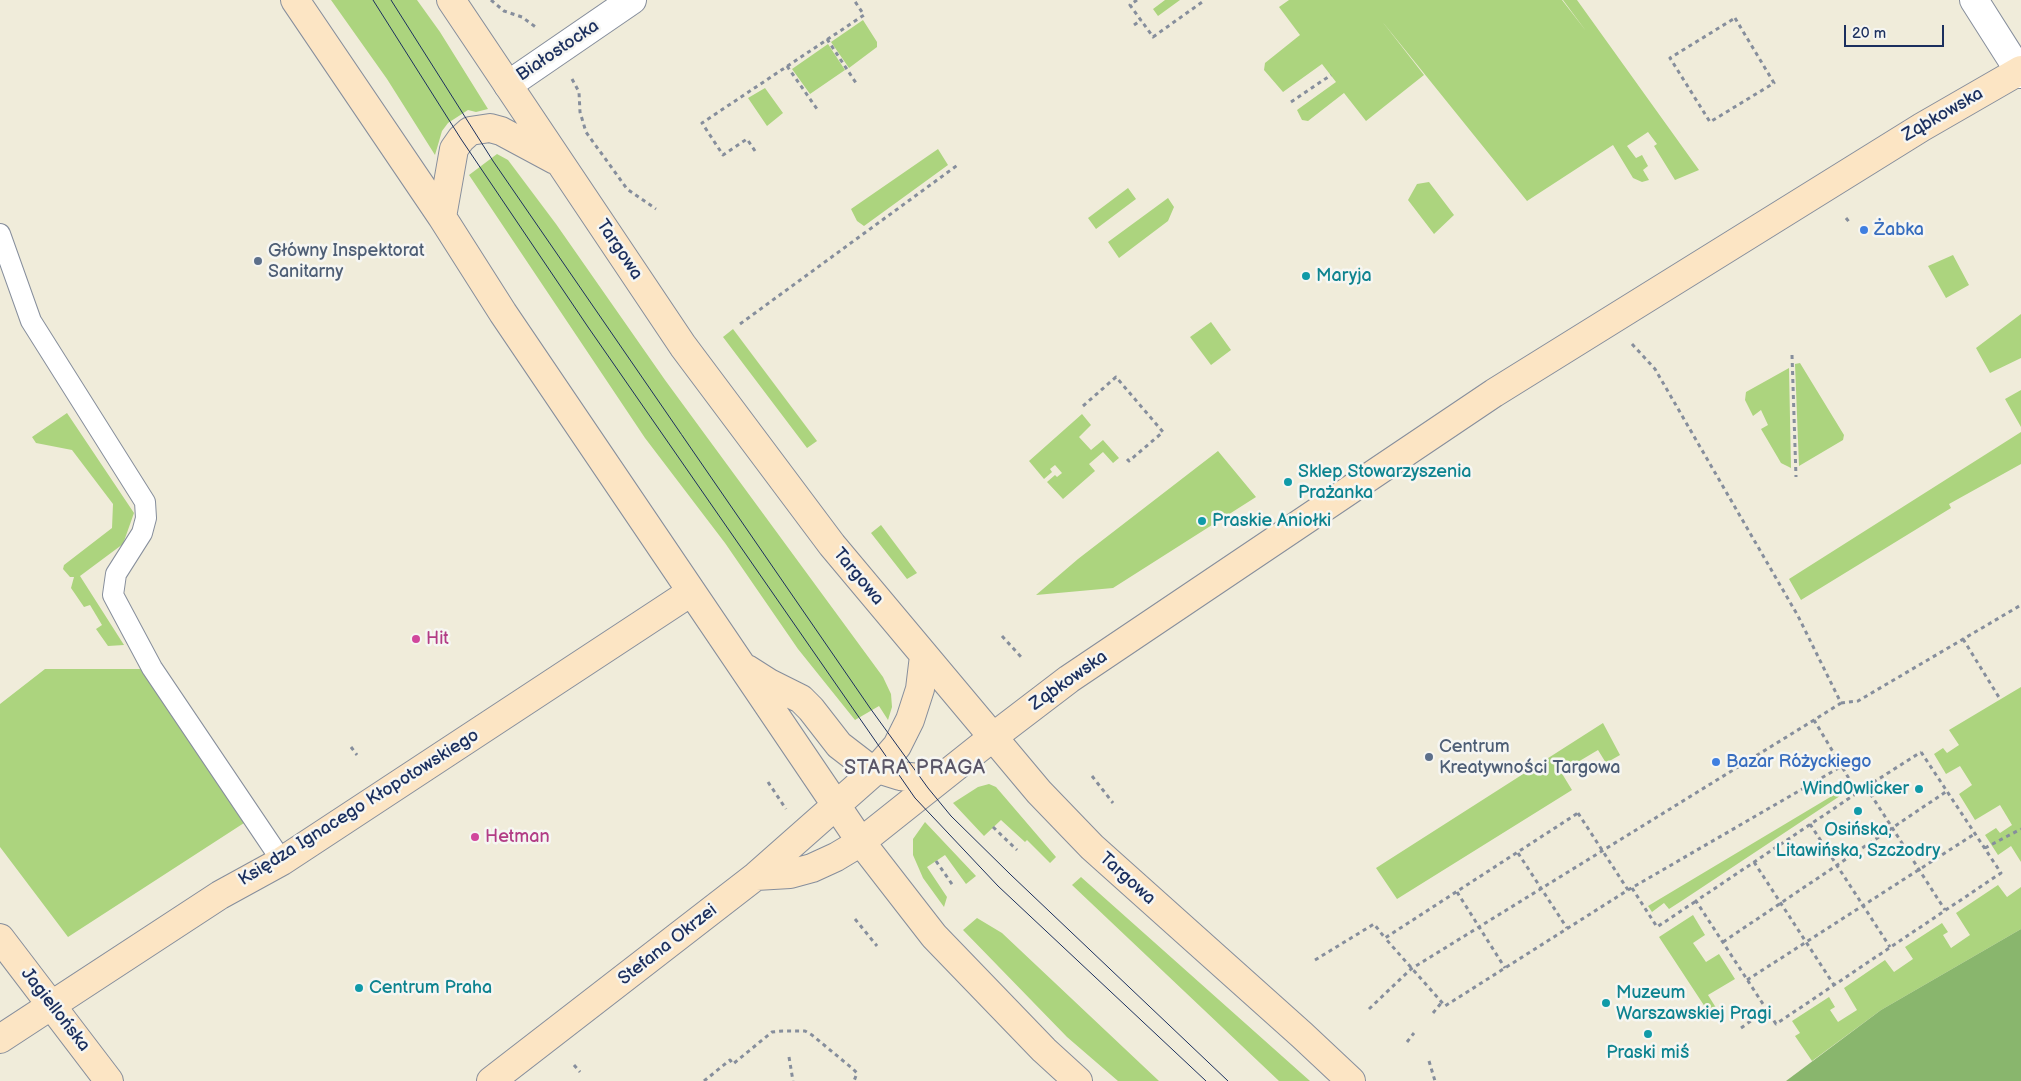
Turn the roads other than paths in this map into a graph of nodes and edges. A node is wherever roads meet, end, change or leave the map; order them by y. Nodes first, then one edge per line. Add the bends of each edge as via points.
1 (295, 0) edge
2 (451, 0) edge
3 (632, 0) edge
4 (1974, 0) edge
5 (2020, 72) edge
6 (508, 86) junction
7 (559, 162) junction
8 (442, 217) junction
9 (0, 234) edge
10 (691, 592) junction
11 (924, 656) junction
12 (737, 660) junction
13 (993, 737) junction
14 (876, 770) junction
15 (937, 780) junction
16 (836, 806) junction
17 (861, 842) junction
18 (282, 861) junction
19 (756, 876) junction
20 (0, 938) edge
21 (52, 1006) junction
22 (0, 1039) edge
23 (109, 1081) edge
24 (491, 1081) edge
25 (1078, 1081) edge
26 (1351, 1081) edge

1 - 8 street
2 - 6 street, Targowa
3 - 6 street, Białostocka
4 - 5 street
5 - 13 street, Ząbkowska via 1932,121 1494,393 1069,679
6 - 7 street, Targowa
7 - 8 street via 501,131 490,128 470,131 454,149
7 - 11 street, Targowa via 683,346 785,485
8 - 10 street
9 - 18 lane via 31,321 145,502 142,534 116,574 113,596 152,668
10 - 12 street
10 - 18 street, Księdza Ignacego Kłopotowskiego
11 - 13 street, Targowa
11 - 14 street, Stefana Okrzei via 920,689 910,720 897,746
12 - 14 street via 753,674 801,699 839,745
12 - 16 street
13 - 15 street, Ząbkowska
13 - 26 street, Targowa via 1039,792 1092,847
14 - 15 street
14 - 16 street, Stefana Okrzei
15 - 17 street, Ząbkowska
16 - 17 street
16 - 19 street, Stefana Okrzei
17 - 19 street via 812,868 790,874
17 - 25 street via 934,936
18 - 21 street, Księdza Ignacego Kłopotowskiego via 220,896
19 - 24 street, Stefana Okrzei
20 - 21 street, Jagiellońska
21 - 22 street, Księdza Ignacego Kłopotowskiego
21 - 23 street, Jagiellońska

